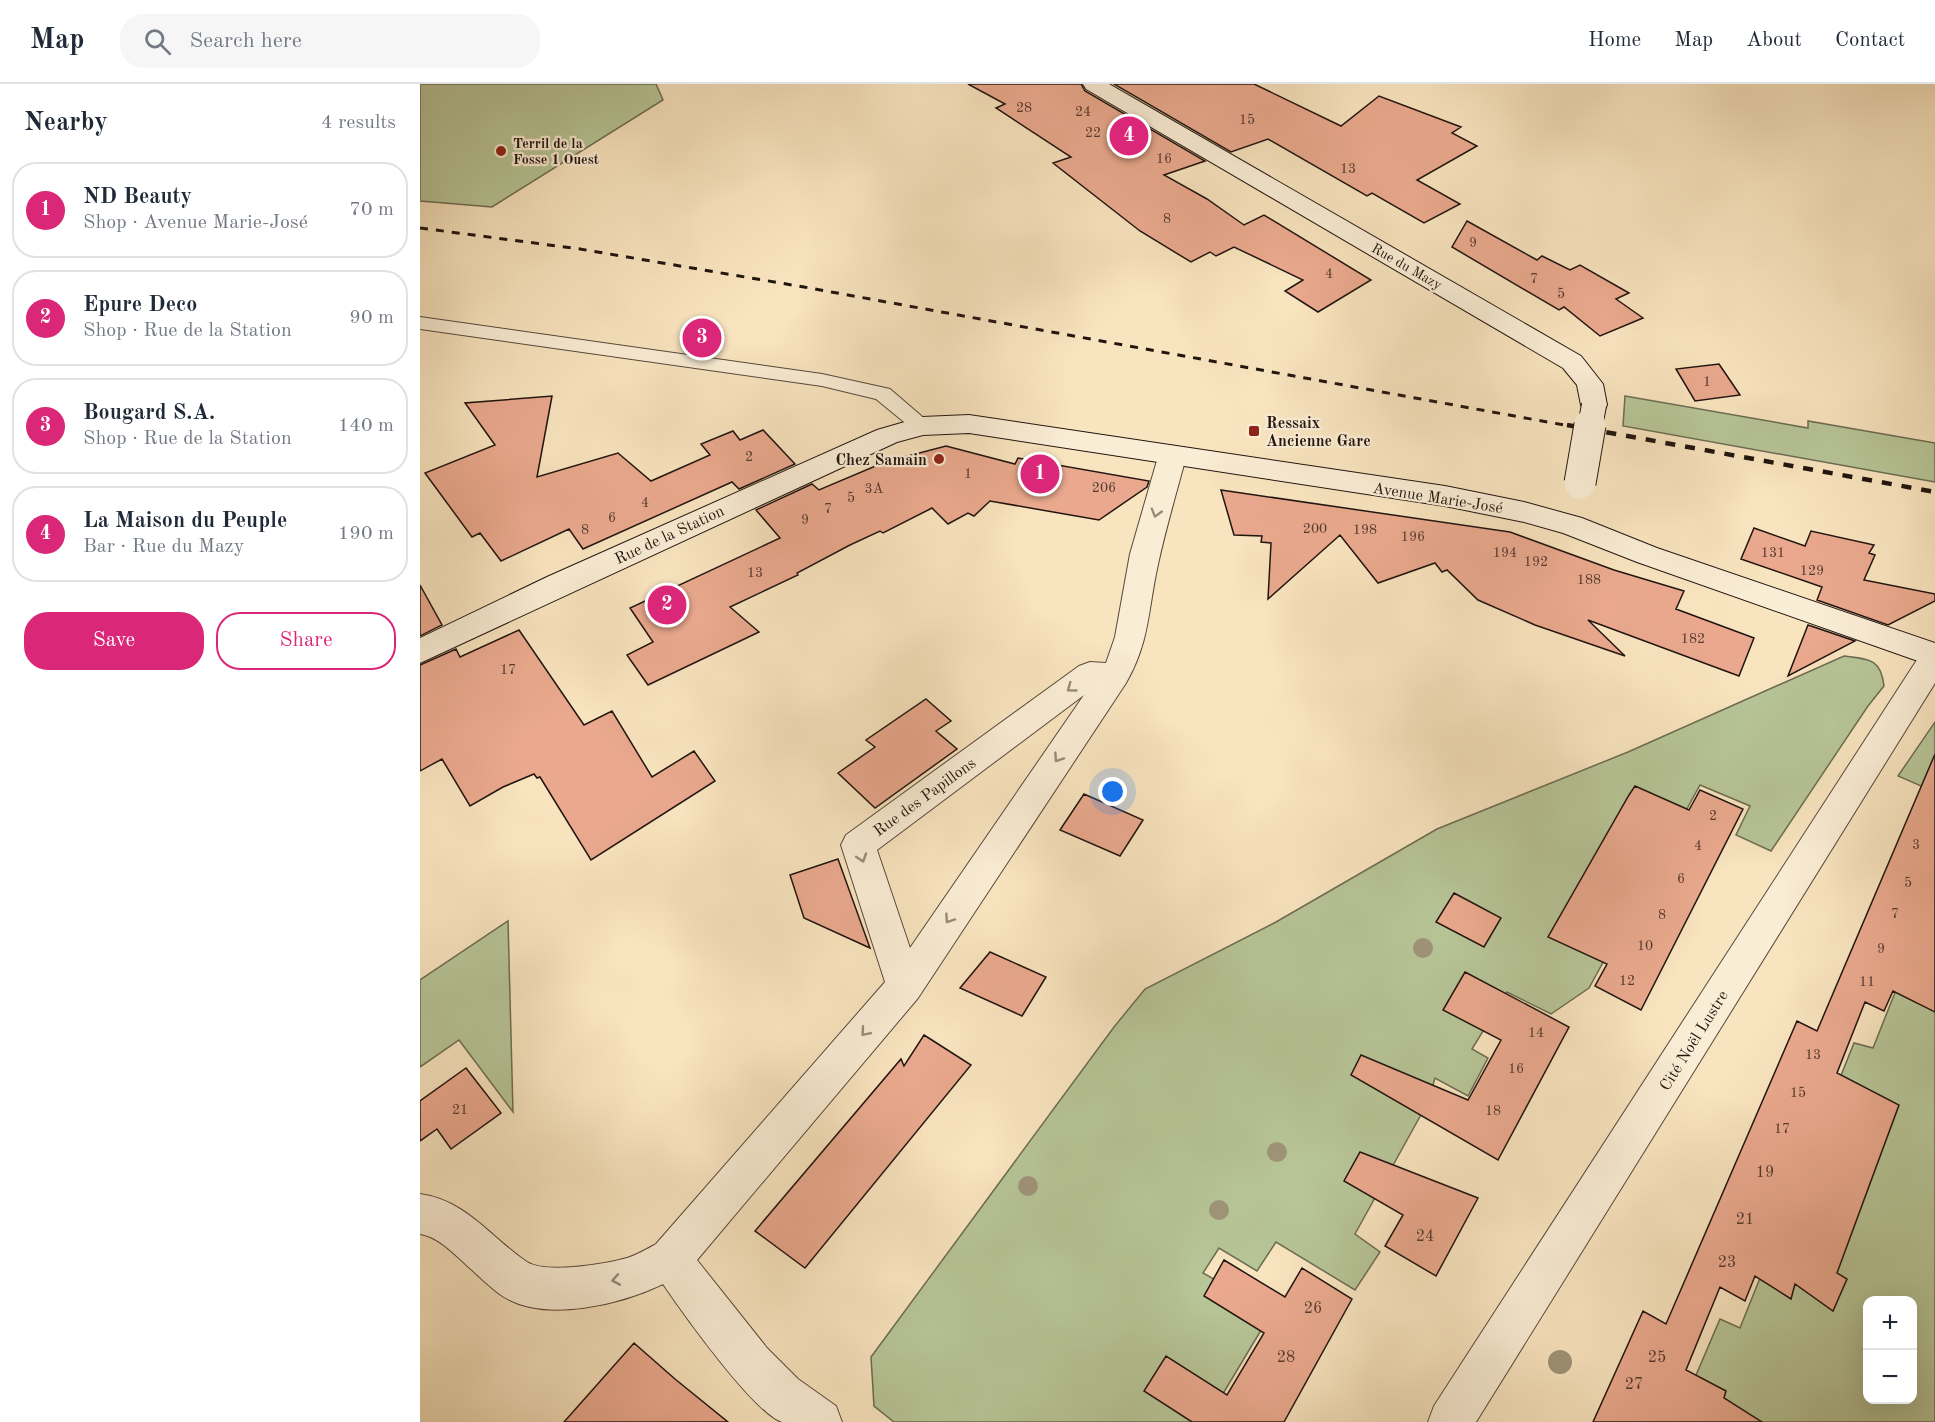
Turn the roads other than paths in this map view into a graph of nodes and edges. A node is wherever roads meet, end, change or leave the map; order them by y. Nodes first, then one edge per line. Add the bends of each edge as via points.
1 (1095, 84) edge
2 (420, 324) edge
3 (922, 426) junction
4 (1172, 457) junction
5 (1572, 525) junction
6 (420, 651) edge
7 (1935, 656) edge
8 (1114, 675) junction
9 (904, 986) junction
10 (420, 1214) edge
11 (670, 1259) junction
12 (820, 1422) edge
13 (1450, 1422) edge

1 - 5 street, Rue du Mazy, bridge via 1572,362 1590,384 1594,405
2 - 3 lane via 822,380 883,394
3 - 4 street, Avenue Marie-José via 969,424
3 - 6 street, Rue de la Station via 836,458
4 - 5 street, Avenue Marie-José via 1445,496
4 -> 8 street via 1141,570 1129,647
5 - 7 street, Avenue Marie-José
7 - 13 street, Cité Noël Lustre
8 -> 9 street
8 -> 9 street, Rue des Papillons via 1090,674 858,845
9 -> 11 street
11 -> 10 street via 631,1278 546,1288 519,1282 458,1231 434,1216
11 - 12 street via 708,1314 745,1357 784,1396

